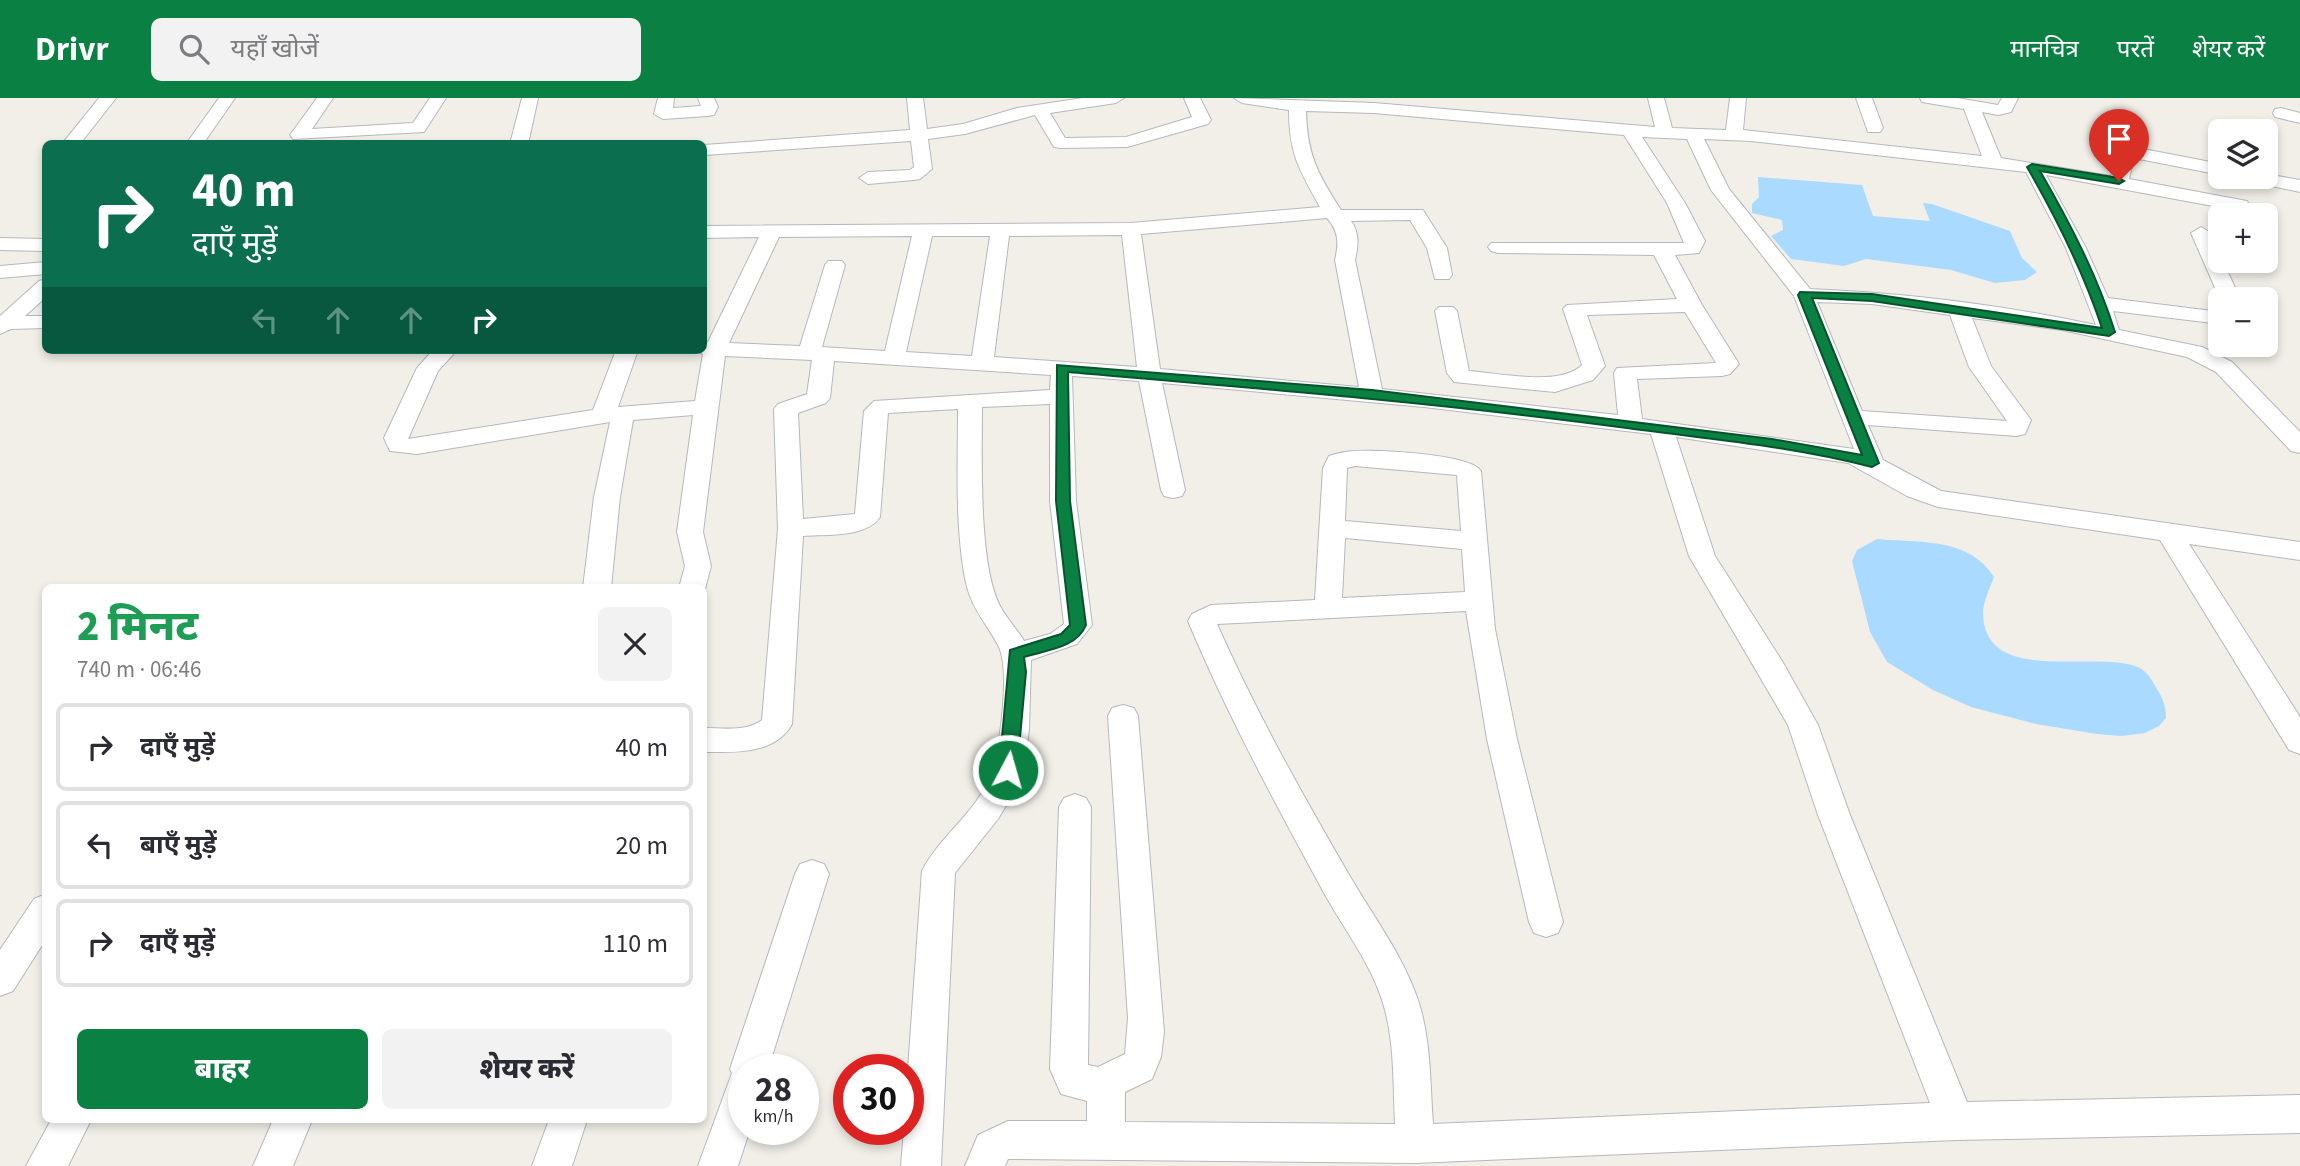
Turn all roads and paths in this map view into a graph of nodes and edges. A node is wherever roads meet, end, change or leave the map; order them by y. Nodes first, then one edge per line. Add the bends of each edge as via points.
1 (108, 98) edge
2 (227, 98) edge
3 (325, 98) edge
4 (438, 98) edge
5 (530, 98) edge
6 (666, 98) edge
7 (706, 98) edge
8 (915, 98) edge
9 (1116, 98) edge
10 (1187, 98) edge
11 (1192, 98) edge
12 (1198, 98) edge
13 (1241, 98) edge
14 (1656, 98) edge
15 (1738, 98) edge
16 (1864, 98) edge
17 (1928, 98) edge
18 (2010, 98) edge
19 (1327, 102) edge
20 (1297, 106) junction
21 (1971, 106) junction
22 (1040, 110) junction
23 (2281, 113) dead end
24 (2300, 118) edge
25 (1085, 123) junction
26 (1874, 128) dead end
27 (1629, 130) junction
28 (1665, 133) junction
29 (1693, 134) junction
30 (919, 135) junction
31 (1734, 135) junction
32 (73, 140) edge
33 (197, 140) edge
34 (520, 140) edge
35 (707, 150) edge
36 (1994, 163) junction
37 (2032, 167) junction
38 (2208, 167) edge
39 (868, 178) dead end
40 (2119, 181) junction
41 (2278, 182) edge
42 (2300, 186) edge
43 (2230, 203) edge
44 (1334, 214) junction
45 (1131, 229) junction
46 (923, 231) junction
47 (707, 232) edge
48 (1000, 232) junction
49 (771, 233) junction
50 (2201, 233) dead end
51 (0, 244) edge
52 (42, 245) edge
53 (1498, 247) dead end
54 (1662, 250) junction
55 (835, 265) dead end
56 (42, 268) edge
57 (0, 272) edge
58 (1442, 275) dead end
59 (2225, 287) edge
60 (42, 289) edge
61 (1804, 295) junction
62 (2101, 303) junction
63 (1691, 305) junction
64 (1959, 310) junction
65 (1446, 311) dead end
66 (2208, 316) edge
67 (42, 322) edge
68 (2, 324) edge
69 (2109, 332) junction
70 (710, 348) edge
71 (442, 354) edge
72 (626, 354) edge
73 (816, 354) junction
74 (894, 358) junction
75 (982, 362) junction
76 (1061, 367) junction
77 (1149, 373) junction
78 (1372, 394) junction
79 (1062, 396) junction
80 (970, 401) junction
81 (706, 407) junction
82 (613, 414) junction
83 (1854, 417) junction
84 (1646, 427) junction
85 (2300, 446) edge
86 (1872, 463) junction
87 (1172, 490) dead end
88 (1332, 528) junction
89 (791, 529) junction
90 (2168, 531) junction
91 (1475, 541) junction
92 (2300, 551) edge
93 (597, 584) edge
94 (694, 584) edge
95 (1479, 601) junction
96 (1328, 610) junction
97 (1016, 654) junction
98 (1123, 716) dead end
99 (707, 740) edge
100 (2300, 742) edge
101 (1076, 807) dead end
102 (812, 874) dead end
103 (42, 915) edge
104 (1546, 922) dead end
105 (0, 980) edge
106 (755, 1054) edge
107 (1105, 1086) junction
108 (2300, 1114) edge
109 (1956, 1121) junction
110 (70, 1123) edge
111 (292, 1123) edge
112 (567, 1123) edge
113 (728, 1136) edge
114 (1106, 1142) junction
115 (1415, 1144) junction
116 (46, 1166) edge
117 (273, 1166) edge
118 (552, 1166) edge
119 (718, 1166) edge
120 (920, 1166) edge
121 (985, 1166) edge

1 - 32 street
2 - 33 street
3 - 4 street via 299,135 418,128
5 - 34 street
6 - 7 street via 663,114 670,116 708,111
8 - 30 street
9 - 25 street
10 - 11 street
11 - 12 street
11 - 25 street via 1201,121 1127,142
13 - 20 street
14 - 28 street
15 - 31 street
16 - 26 street
17 - 21 street
18 - 21 street via 1998,110
19 - 20 street
19 - 27 street via 1533,115
20 - 44 street via 1298,141 1305,164
21 - 36 street
22 - 25 street
22 - 25 street via 1060,143
22 - 30 street
23 - 24 street
27 - 28 street
27 - 54 street via 1695,241 1692,249
28 - 29 street
29 - 31 street
29 - 61 street via 1720,190
30 - 35 street
30 - 39 street via 920,172
31 - 36 street
36 - 37 street
37 - 40 street
37 - 62 street
38 - 40 street via 2133,152 2124,155
40 - 43 street
41 - 42 street
44 - 45 street
44 - 58 street via 1416,214 1437,248
44 - 78 street via 1348,237 1345,260
45 - 48 street
45 - 77 street
46 - 48 street
46 - 49 street
46 - 74 street
47 - 49 street
48 - 75 street
49 - 70 street
50 - 59 street
51 - 52 street
53 - 54 street
54 - 63 street
55 - 73 street
56 - 57 street
60 - 68 street
61 - 64 street via 1872,298
61 - 83 street
62 - 66 street
62 - 69 street
63 - 65 street via 1574,310 1594,366 1585,375 1555,385 1462,377
63 - 84 street via 1728,364 1722,369 1625,373
64 - 69 street
64 - 83 street via 1980,367 2019,420 2017,429
67 - 68 street
69 - 85 street via 2215,360
70 - 73 street
70 - 81 street
71 - 82 street via 428,368 396,438 399,446 417,447
72 - 82 street
73 - 74 street
73 - 89 street via 818,398 786,409
74 - 75 street
75 - 76 street
76 - 77 street
76 - 79 street
77 - 78 street
77 - 87 street
78 - 84 street
79 - 80 street
79 - 97 street via 1063,501 1078,625 1067,638
80 - 89 street via 878,408 867,517 861,522
80 - 97 street via 971,511 984,599
81 - 82 street
81 - 94 street via 690,532 698,566
82 - 93 street
83 - 86 street
84 - 86 street via 1853,456
84 - 109 street via 1702,556 1803,725 1834,815
86 - 90 street via 1915,492 1938,499
88 - 91 street
88 - 91 street via 1338,461 1355,458 1454,466 1469,471
88 - 96 street
89 - 99 street via 777,724 758,737
90 - 92 street
90 - 100 street
91 - 95 street
95 - 96 street
95 - 104 street via 1502,739
96 - 115 street via 1211,615 1202,624 1231,690 1383,962 1401,1003 1409,1043
97 - 120 street via 1008,770 999,792 939,870
98 - 107 street via 1138,905 1143,1055 1139,1066 1114,1076
101 - 107 street via 1069,1069 1074,1082
102 - 106 street
103 - 105 street
107 - 114 street
108 - 109 street
109 - 115 street
110 - 116 street
111 - 117 street
112 - 118 street
113 - 119 street
114 - 115 street
114 - 121 street via 1008,1140 991,1148

